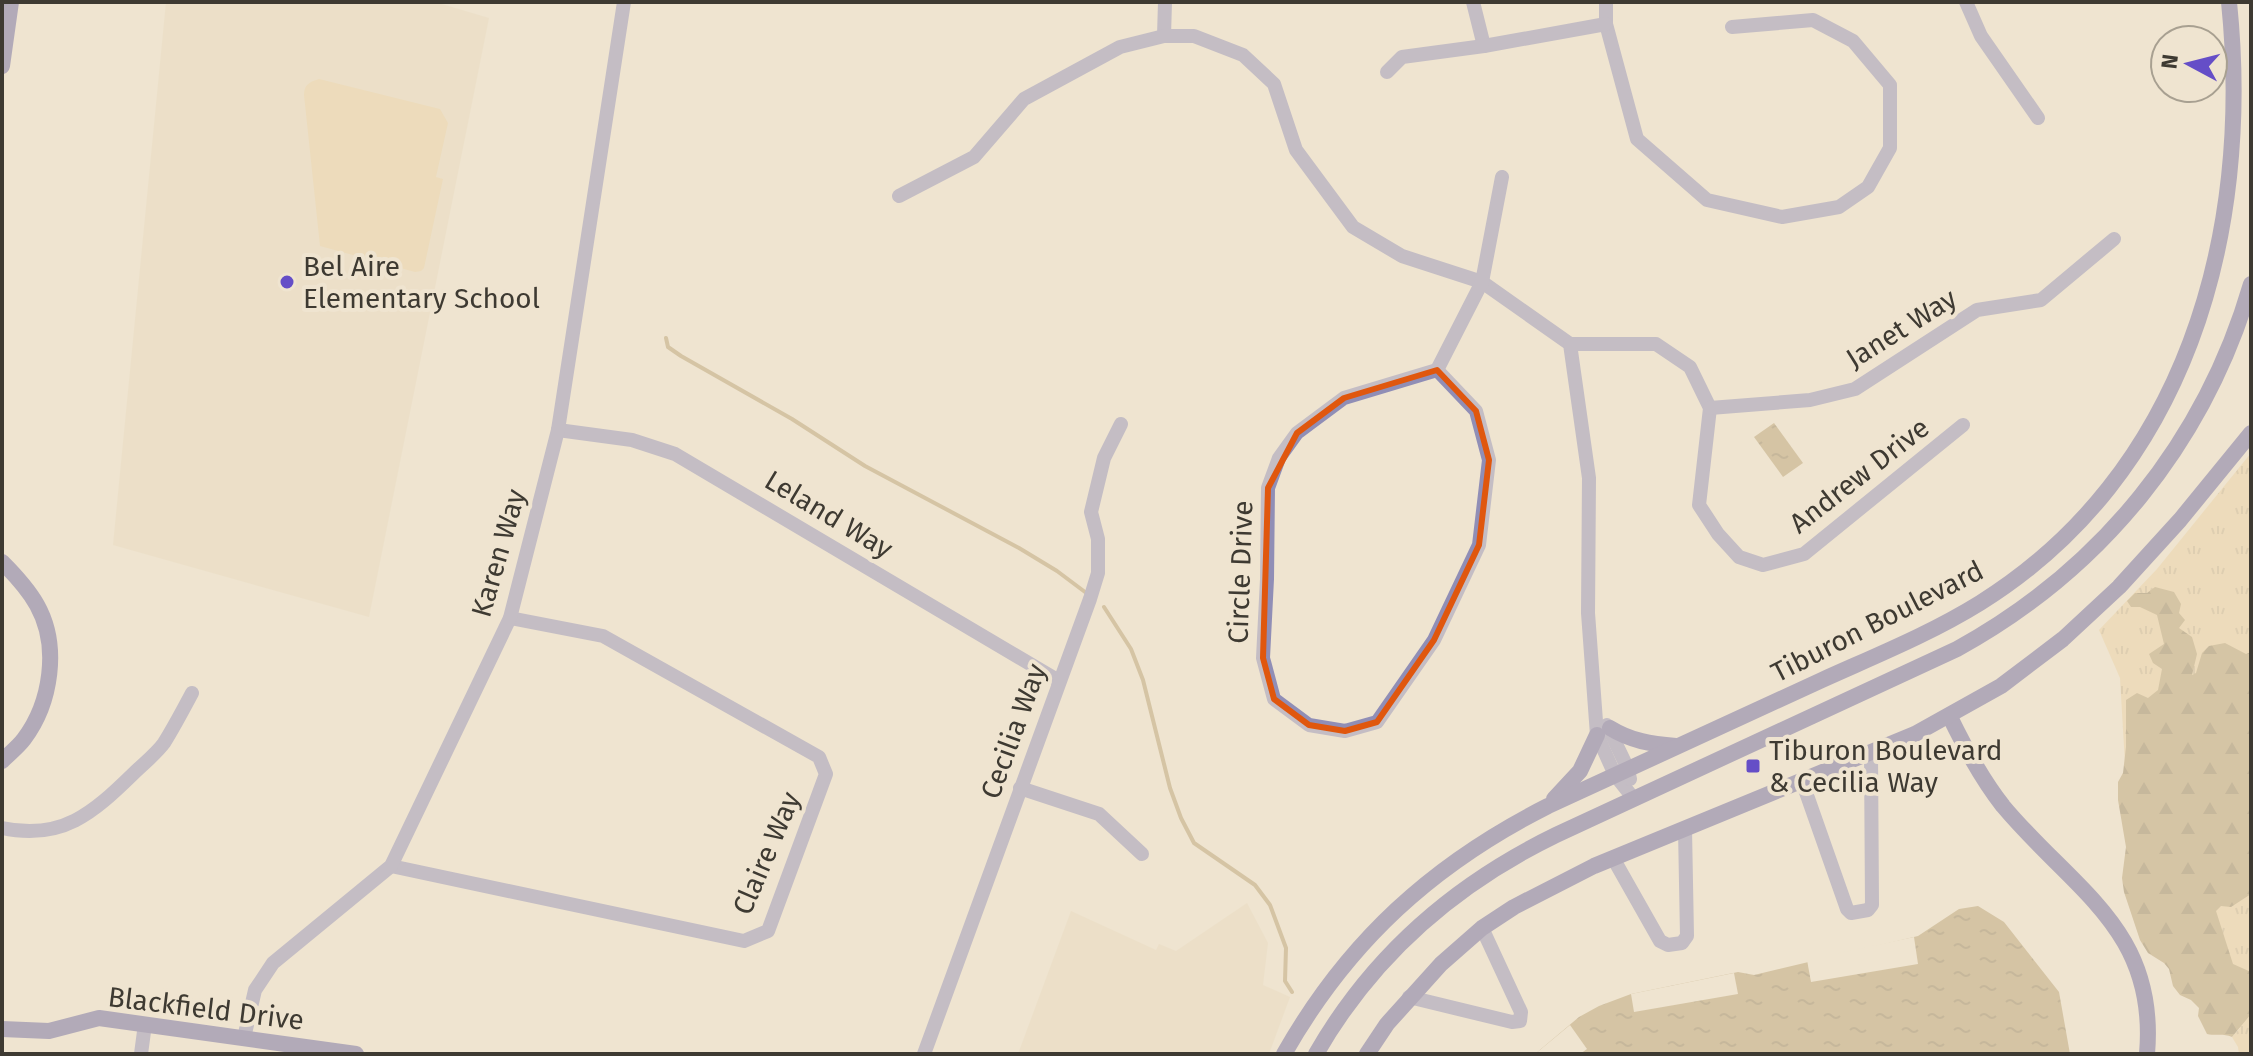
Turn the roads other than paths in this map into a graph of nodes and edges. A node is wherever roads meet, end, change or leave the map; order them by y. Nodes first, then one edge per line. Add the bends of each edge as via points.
1 (11, 2) edge
2 (624, 2) edge
3 (1165, 2) edge
4 (1473, 2) edge
5 (1606, 2) edge
6 (1966, 2) edge
7 (2229, 2) edge
8 (1606, 24) junction
9 (1732, 27) dead end
10 (1164, 36) junction
11 (1484, 46) junction
12 (2, 66) edge
13 (1387, 72) dead end
14 (2038, 118) dead end
15 (1502, 177) dead end
16 (899, 196) dead end
17 (2114, 239) dead end
18 (1482, 282) junction
19 (2251, 284) edge
20 (1570, 344) junction
21 (1437, 370) junction
22 (1710, 408) junction
23 (1121, 424) dead end
24 (1963, 425) dead end
25 (558, 430) junction
26 (2251, 433) edge
27 (2, 562) edge
28 (510, 618) junction
29 (1059, 681) junction
30 (192, 693) dead end
31 (1950, 717) junction
32 (1601, 727) junction
33 (1678, 746) junction
34 (1871, 753) junction
35 (2, 761) edge
36 (1622, 772) junction
37 (1802, 781) junction
38 (1020, 788) junction
39 (1634, 799) junction
40 (1548, 806) junction
41 (2, 828) edge
42 (1685, 829) junction
43 (1142, 854) dead end
44 (1613, 858) junction
45 (391, 866) junction
46 (1482, 928) junction
47 (1409, 997) junction
48 (145, 1024) junction
49 (2, 1029) edge
50 (244, 1038) junction
51 (141, 1054) edge
52 (356, 1054) edge
53 (924, 1054) edge
54 (1284, 1054) edge
55 (1316, 1054) edge
56 (1367, 1054) edge
57 (2147, 1054) edge

1 - 12 main road
2 - 25 street, Karen Way
3 - 10 street
4 - 11 street
5 - 8 street
6 - 14 street via 1981,36
7 - 33 main road, Tiburon Boulevard via 2243,120 2232,241 2195,356 2134,460 2075,529 1980,603
8 - 9 street via 1637,139 1707,200 1782,217 1839,207 1868,187 1890,148 1890,85 1853,41 1813,20
8 - 11 street
10 - 16 street via 1120,47 1024,99 974,157
10 - 18 street via 1194,36 1243,55 1274,84 1296,150 1353,227 1402,256
11 - 13 street via 1402,57
15 - 18 street
17 - 22 street, Janet Way via 2052,294 2034,303 1977,310 1855,389 1810,400
18 - 20 street
18 - 21 street
19 - 39 main road, Tiburon Boulevard via 2222,365 2179,446 2124,518 2058,581 1957,649
20 - 22 street via 1656,344 1690,367
20 - 32 street via 1589,478 1591,680
21 - 21 street, Circle Drive via 1344,398 1297,433 1279,458 1268,488 1263,658 1274,699 1309,725 1345,731 1377,722 1434,640 1479,545 1489,460 1476,411
22 - 24 street, Andrew Drive via 1699,505 1739,557 1763,565 1804,554
23 - 29 street, Cecilia Way via 1104,458 1091,512 1098,573
25 - 28 street, Karen Way
25 - 29 street, Leland Way via 632,440 675,454
26 - 31 main road via 2145,560 2086,619 2031,665
27 - 35 main road via 38,606 48,636 50,669 34,723
28 - 45 street, Karen Way
28 - 45 street, Claire Way via 603,636 819,757 826,774 768,931 744,941
29 - 38 street, Cecilia Way
30 - 41 street via 163,745 89,814 51,830
31 - 34 main road
31 - 57 main road via 1985,783 2125,939 2145,988
32 - 33 main road via 1644,743
32 - 36 street
32 - 40 main road via 1580,771
33 - 36 main road, Tiburon Boulevard
34 - 37 main road
34 - 37 street via 1870,909 1847,909
36 - 39 street
36 - 40 main road, Tiburon Boulevard
37 - 42 main road
38 - 43 street via 1099,814
38 - 53 street, Cecilia Way
39 - 55 main road, Tiburon Boulevard via 1518,854 1443,904 1378,967
40 - 54 main road, Tiburon Boulevard via 1464,854 1395,909 1334,977
42 - 44 main road
42 - 44 street via 1687,936 1682,943 1661,943
44 - 46 main road via 1548,888
45 - 50 street, Karen Way via 273,963 255,990
46 - 47 main road
46 - 47 street via 1521,1012 1520,1021
47 - 56 main road
48 - 49 main road, Blackfield Drive via 99,1018 49,1031
48 - 50 main road, Blackfield Drive
48 - 51 street
50 - 52 main road, Blackfield Drive

